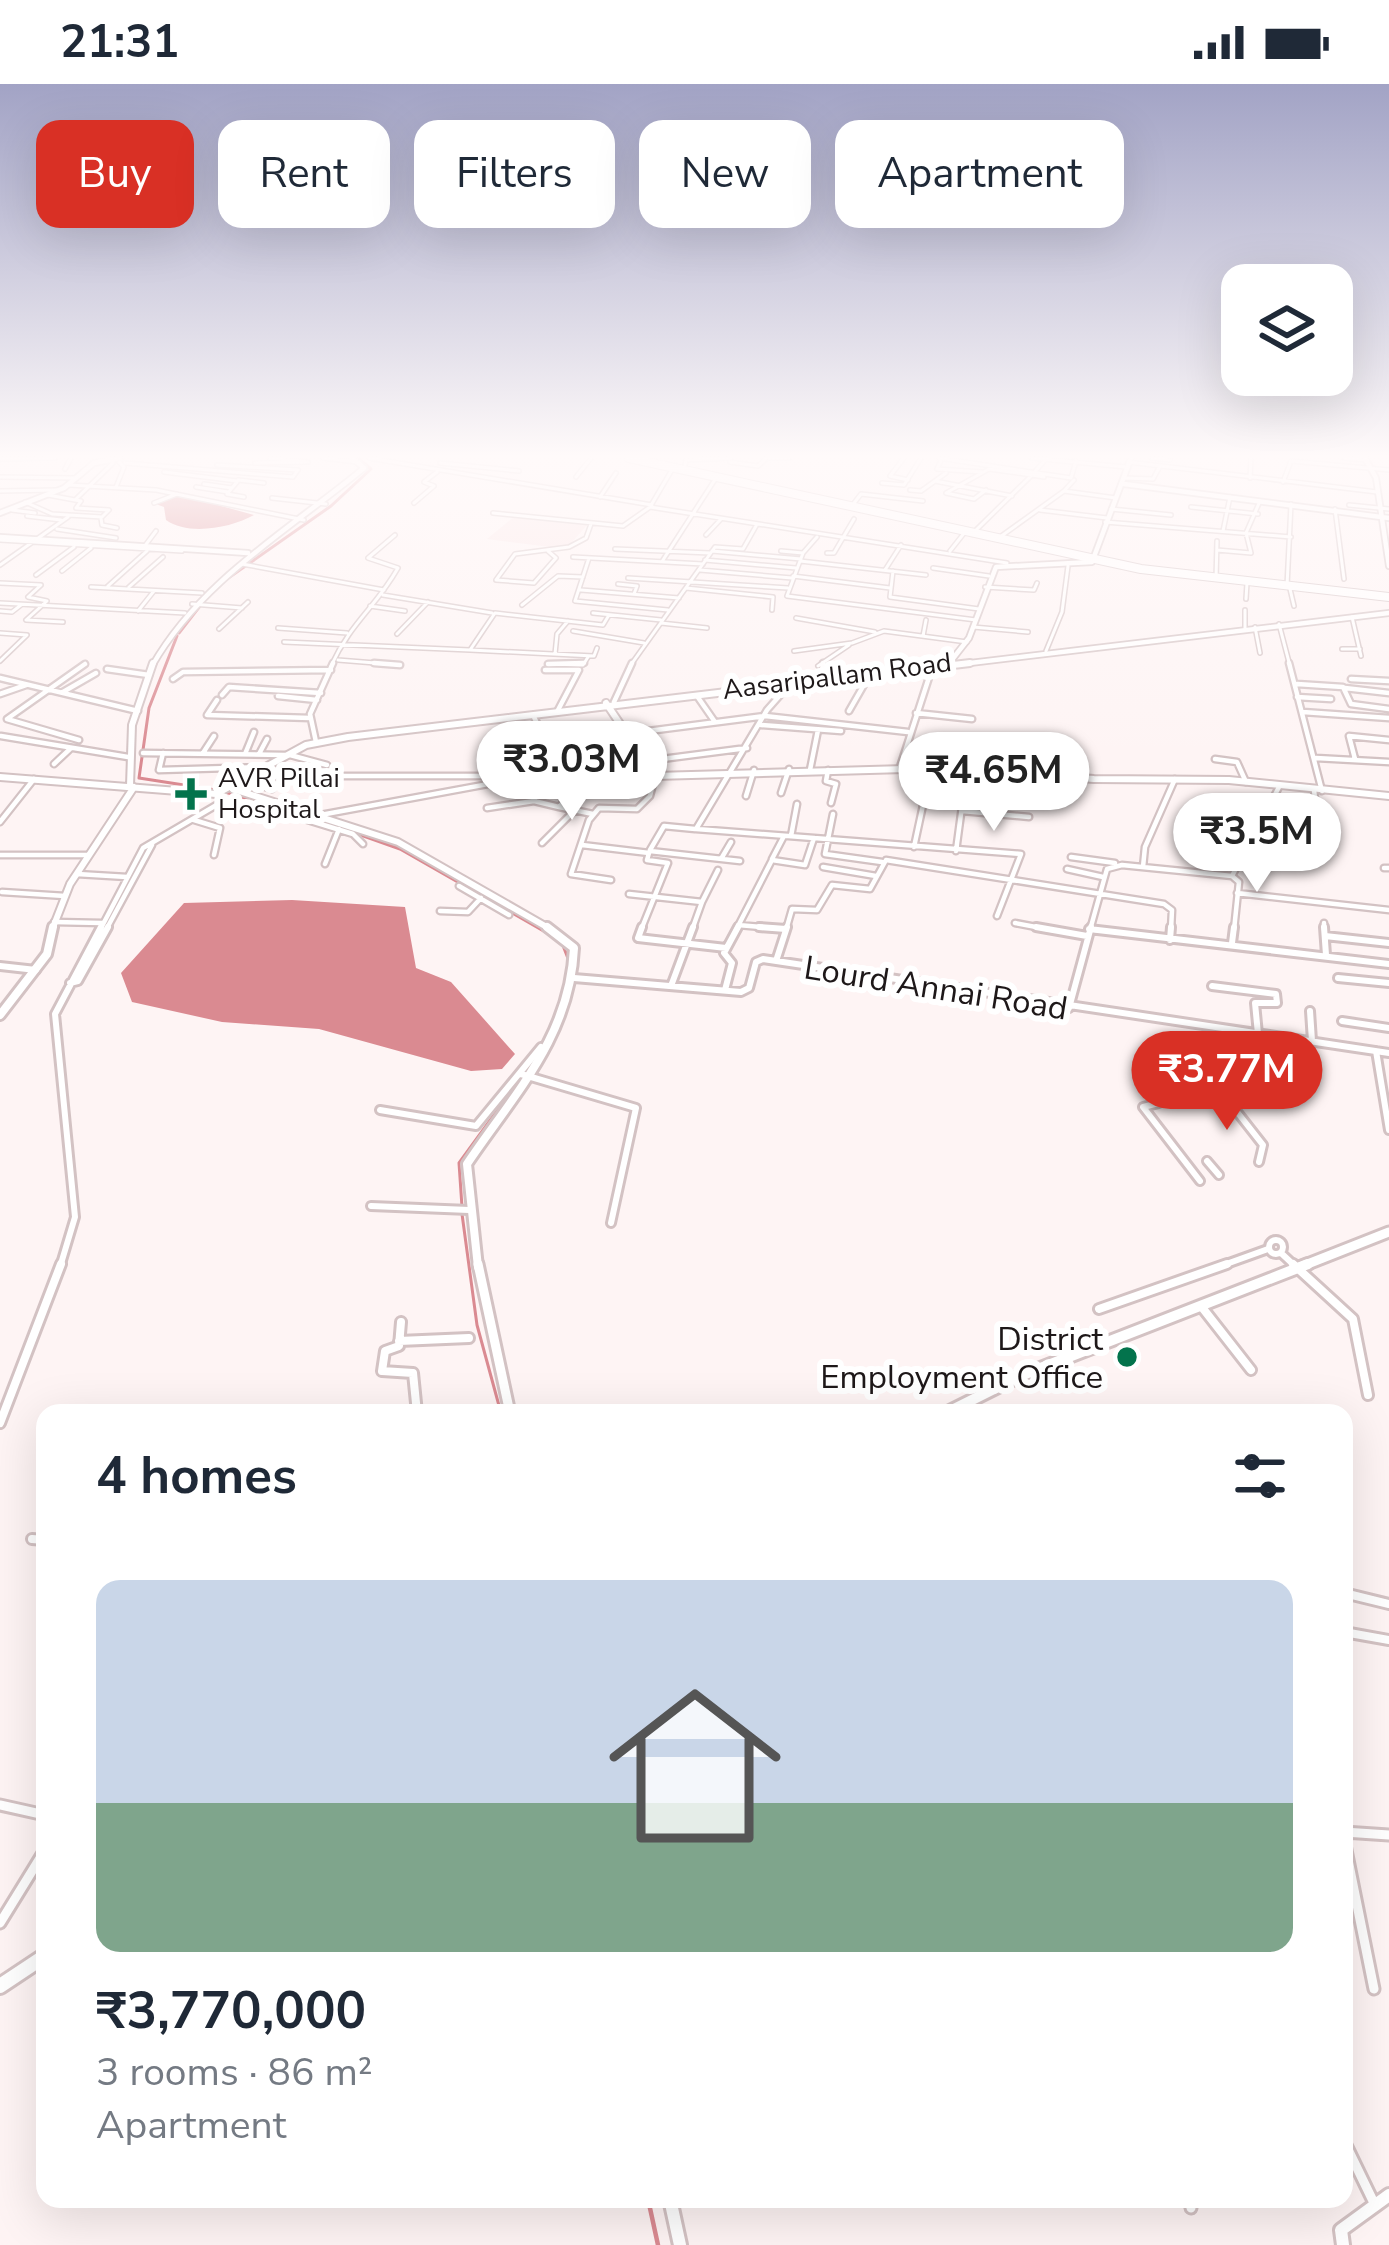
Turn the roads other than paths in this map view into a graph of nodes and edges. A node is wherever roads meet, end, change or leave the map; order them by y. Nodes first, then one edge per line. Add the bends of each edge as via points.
1 (589, 558) edge
2 (57, 559) edge
3 (78, 559) edge
4 (135, 559) edge
5 (161, 559) edge
6 (249, 559) edge
7 (368, 559) edge
8 (511, 559) edge
9 (555, 559) edge
10 (604, 559) edge
11 (664, 559) edge
12 (706, 559) edge
13 (787, 559) edge
14 (892, 559) edge
15 (987, 559) edge
16 (1095, 559) joint
17 (1217, 559) edge
18 (1290, 559) edge
19 (1341, 559) edge
20 (800, 560) junction
21 (662, 562) junction
22 (242, 563) junction
23 (846, 563) junction
24 (1007, 563) junction
25 (702, 564) junction
26 (1068, 566) junction
27 (933, 568) dead end
28 (885, 570) junction
29 (62, 571) dead end
30 (893, 571) junction
31 (749, 574) junction
32 (36, 575) dead end
33 (926, 575) dead end
34 (989, 576) junction
35 (584, 577) junction
36 (793, 577) junction
37 (628, 578) dead end
38 (692, 579) junction
39 (1216, 579) junction
40 (1344, 579) dead end
41 (840, 582) junction
42 (0, 583) edge
43 (1037, 583) dead end
44 (1247, 583) junction
45 (618, 584) dead end
46 (744, 584) junction
47 (91, 587) dead end
48 (985, 587) junction
49 (105, 588) junction
50 (686, 588) junction
51 (788, 588) junction
52 (890, 588) junction
53 (1289, 588) junction
54 (126, 590) junction
55 (581, 590) junction
56 (154, 591) junction
57 (383, 592) junction
58 (202, 593) junction
59 (634, 594) junction
60 (787, 596) junction
61 (774, 597) junction
62 (679, 598) junction
63 (1389, 598) edge
64 (1246, 599) dead end
65 (248, 602) dead end
66 (428, 602) junction
67 (192, 604) junction
68 (522, 605) dead end
69 (370, 606) junction
70 (1294, 606) dead end
71 (0, 607) edge
72 (40, 607) junction
73 (242, 608) junction
74 (979, 609) junction
75 (670, 610) junction
76 (772, 610) dead end
77 (1245, 610) dead end
78 (405, 611) dead end
79 (137, 612) junction
80 (495, 613) junction
81 (593, 613) dead end
82 (1389, 613) edge
83 (185, 614) junction
84 (609, 615) junction
85 (1352, 617) junction
86 (796, 618) dead end
87 (926, 620) dead end
88 (568, 621) junction
89 (63, 622) dead end
90 (662, 622) junction
91 (975, 623) junction
92 (1279, 624) junction
93 (1256, 627) junction
94 (278, 628) dead end
95 (707, 628) dead end
96 (1245, 628) junction
97 (220, 629) dead end
98 (573, 631) dead end
99 (1028, 632) dead end
100 (0, 633) edge
101 (878, 633) junction
102 (347, 634) junction
103 (397, 634) dead end
104 (922, 636) junction
105 (284, 641) dead end
106 (967, 642) junction
107 (645, 643) junction
108 (852, 643) junction
109 (344, 646) junction
110 (597, 647) dead end
111 (470, 650) junction
112 (1342, 650) dead end
113 (794, 651) dead end
114 (1046, 651) junction
115 (1260, 653) dead end
116 (555, 654) junction
117 (589, 656) junction
118 (338, 660) junction
119 (0, 661) edge
120 (948, 663) junction
121 (85, 664) dead end
122 (400, 665) dead end
123 (933, 665) junction
124 (547, 667) dead end
125 (581, 667) junction
126 (107, 669) dead end
127 (331, 670) junction
128 (96, 673) dead end
129 (870, 673) junction
130 (148, 675) junction
131 (0, 678) edge
132 (821, 678) junction
133 (173, 679) dead end
134 (1351, 680) dead end
135 (792, 681) junction
136 (1389, 681) edge
137 (29, 683) junction
138 (1295, 684) junction
139 (48, 688) junction
140 (1343, 688) junction
141 (63, 692) junction
142 (321, 693) junction
143 (695, 693) junction
144 (1389, 693) edge
145 (0, 694) edge
146 (278, 696) dead end
147 (1298, 697) junction
148 (1330, 699) dead end
149 (317, 700) junction
150 (610, 703) junction
151 (1389, 709) edge
152 (558, 710) junction
153 (138, 711) junction
154 (849, 711) dead end
155 (916, 712) junction
156 (1303, 712) junction
157 (532, 713) junction
158 (765, 716) junction
159 (310, 718) junction
160 (1389, 718) edge
161 (972, 719) dead end
162 (715, 722) junction
163 (761, 725) junction
164 (818, 730) junction
165 (38, 731) junction
166 (841, 731) dead end
167 (254, 732) dead end
168 (627, 733) junction
169 (908, 733) junction
170 (1, 736) edge
171 (214, 736) dead end
172 (1010, 738) dead end
173 (267, 739) dead end
174 (23, 740) junction
175 (79, 740) dead end
176 (1389, 740) edge
177 (316, 742) junction
178 (547, 744) junction
179 (747, 748) junction
180 (945, 748) dead end
181 (70, 749) junction
182 (506, 749) junction
183 (493, 752) dead end
184 (163, 753) junction
185 (203, 753) junction
186 (218, 753) junction
187 (143, 754) dead end
188 (244, 754) junction
189 (259, 754) junction
190 (289, 755) junction
191 (128, 757) junction
192 (1316, 758) junction
193 (1215, 759) dead end
194 (1355, 759) junction
195 (645, 761) junction
196 (1389, 762) edge
197 (54, 764) dead end
198 (327, 765) dead end
199 (269, 766) junction
200 (900, 767) junction
201 (931, 768) junction
202 (941, 768) junction
203 (214, 769) junction
204 (789, 769) junction
205 (754, 770) junction
206 (810, 770) junction
207 (828, 770) junction
208 (731, 771) junction
209 (1004, 772) junction
210 (542, 775) junction
211 (510, 776) junction
212 (655, 776) junction
213 (0, 777) edge
214 (586, 777) junction
215 (34, 779) junction
216 (1175, 779) junction
217 (1246, 782) junction
218 (132, 787) junction
219 (1279, 787) junction
220 (224, 791) junction
221 (1318, 791) junction
222 (781, 793) dead end
223 (746, 796) dead end
224 (1389, 796) edge
225 (963, 799) dead end
226 (235, 800) dead end
227 (534, 801) junction
228 (266, 802) junction
229 (252, 803) dead end
230 (831, 803) dead end
231 (797, 804) dead end
232 (559, 807) junction
233 (487, 808) dead end
234 (574, 811) junction
235 (962, 811) junction
236 (302, 814) junction
237 (593, 814) junction
238 (833, 814) dead end
239 (315, 816) junction
240 (1029, 817) dead end
241 (193, 819) junction
242 (0, 822) edge
243 (1193, 828) dead end
244 (696, 829) junction
245 (340, 830) junction
246 (787, 836) junction
247 (814, 838) junction
248 (828, 839) junction
249 (1196, 839) dead end
250 (1250, 839) junction
251 (731, 842) dead end
252 (542, 843) dead end
253 (363, 844) dead end
254 (582, 845) junction
255 (914, 847) junction
256 (1245, 848) junction
257 (938, 849) junction
258 (956, 851) junction
259 (650, 852) junction
260 (1314, 853) junction
261 (1326, 854) dead end
262 (0, 855) edge
263 (88, 855) junction
264 (214, 855) dead end
265 (1071, 857) dead end
266 (721, 859) junction
267 (772, 860) junction
268 (740, 861) dead end
269 (882, 862) junction
270 (325, 864) dead end
271 (1122, 865) junction
272 (823, 867) dead end
273 (929, 867) junction
274 (1143, 867) junction
275 (1067, 869) dead end
276 (718, 870) dead end
277 (76, 874) junction
278 (1232, 875) junction
279 (876, 876) junction
280 (127, 877) junction
281 (1103, 877) junction
282 (611, 880) dead end
283 (1011, 880) junction
284 (459, 886) dead end
285 (2, 892) edge
286 (1237, 893) junction
287 (629, 894) dead end
288 (493, 895) junction
289 (654, 895) junction
290 (64, 896) junction
291 (1098, 896) junction
292 (482, 899) junction
293 (702, 902) junction
294 (440, 910) dead end
295 (1389, 910) edge
296 (509, 915) dead end
297 (998, 916) dead end
298 (54, 922) junction
299 (1015, 923) dead end
300 (1324, 923) dead end
301 (103, 924) junction
302 (738, 926) junction
303 (786, 928) junction
304 (1088, 932) junction
305 (1324, 936) junction
306 (1169, 940) junction
307 (1232, 943) junction
308 (1389, 943) edge
309 (685, 944) junction
310 (726, 948) junction
311 (1326, 955) junction
312 (776, 961) junction
313 (1389, 964) edge
314 (0, 966) edge
315 (36, 970) junction
316 (1338, 978) dead end
317 (574, 979) junction
318 (1389, 983) edge
319 (671, 986) junction
320 (1212, 986) dead end
321 (725, 990) junction
322 (1069, 1008) junction
323 (1310, 1011) dead end
324 (0, 1015) edge
325 (1342, 1021) dead end
326 (552, 1025) dead end
327 (1389, 1028) edge
328 (1258, 1034) junction
329 (1312, 1041) junction
330 (1376, 1051) junction
331 (1389, 1053) edge
332 (526, 1076) junction
333 (1386, 1092) edge
334 (1223, 1094) dead end
335 (502, 1098) junction
336 (513, 1101) junction
337 (1159, 1103) dead end
338 (380, 1110) dead end
339 (1387, 1116) edge
340 (1389, 1130) edge
341 (1207, 1161) dead end
342 (1259, 1162) dead end
343 (1219, 1175) dead end
344 (1200, 1180) dead end
345 (371, 1206) dead end
346 (469, 1210) junction
347 (611, 1222) dead end
348 (1389, 1232) edge
349 (1295, 1269) junction
350 (1202, 1306) junction
351 (1099, 1309) dead end
352 (400, 1322) dead end
353 (469, 1338) dead end
354 (399, 1341) junction
355 (1251, 1370) dead end
356 (1368, 1395) dead end
357 (416, 1404) edge
358 (508, 1404) edge
359 (969, 1404) edge
360 (0, 1423) edge
361 (32, 1539) dead end
362 (36, 1539) edge
363 (1353, 1595) edge
364 (1389, 1604) edge
365 (1353, 1634) edge
366 (1389, 1640) edge
367 (0, 1805) edge
368 (36, 1813) edge
369 (1389, 1835) edge
370 (1353, 1836) edge
371 (36, 1865) edge
372 (1353, 1882) edge
373 (0, 1924) edge
374 (36, 1962) edge
375 (0, 1986) edge
376 (1374, 1989) dead end
377 (1353, 2159) edge
378 (1389, 2195) edge
379 (1376, 2206) junction
380 (672, 2208) edge
381 (680, 2245) edge
382 (1343, 2245) edge

1 - 35 street
2 - 32 street
3 - 29 street
4 - 49 street
5 - 54 street
6 - 22 street
7 - 57 street via 399,566
8 - 9 street via 496,580 534,583
10 - 21 street
11 - 21 street
12 - 25 street
13 - 20 street
14 - 28 street
15 - 24 street
16 - 26 street
16 - 39 highway
17 - 39 street
18 - 53 street
19 - 40 street
20 - 23 street
20 - 25 street
20 - 36 street
21 - 25 street
22 - 57 street
22 - 58 street
23 - 28 street
23 - 41 street
24 - 26 street
24 - 34 street
25 - 31 street
25 - 38 street
26 - 114 street
27 - 34 street
28 - 30 street
30 - 33 street
30 - 52 street
31 - 36 street
31 - 46 street
34 - 48 street
35 - 55 street
35 - 68 street via 558,575
36 - 41 street
36 - 51 street
37 - 38 street
38 - 46 street
38 - 50 street
39 - 44 highway
41 - 52 street
42 - 72 street via 41,585 28,597 46,599
43 - 48 street via 1034,590
44 - 53 highway
44 - 64 street
45 - 59 street via 638,586
46 - 51 street
47 - 49 street
48 - 74 street
49 - 54 street
50 - 61 street
50 - 62 street
51 - 60 street
52 - 74 street via 893,598
53 - 63 highway
53 - 70 street
54 - 56 street
55 - 59 street
55 - 75 street via 575,602
56 - 58 street
56 - 79 street
57 - 66 street
57 - 69 street
58 - 67 street
59 - 62 street
60 - 61 street
60 - 91 street
61 - 76 street
62 - 75 street
65 - 73 street
66 - 80 street
66 - 103 street
67 - 73 street
67 - 83 street
69 - 78 street
69 - 102 street
71 - 72 street
72 - 79 street
72 - 89 street via 26,620
73 - 97 street
74 - 91 street
75 - 90 street
77 - 96 street
79 - 83 street
80 - 88 street
80 - 111 street
81 - 84 street
82 - 85 street, Aasaripallam Road
83 - 130 street via 160,642
84 - 88 street via 603,626
84 - 90 street
85 - 92 street, Aasaripallam Road
85 - 112 street via 1360,652
86 - 101 street
87 - 104 street
88 - 116 street
90 - 95 street
90 - 107 street
91 - 99 street
91 - 106 street
92 - 93 street, Aasaripallam Road
92 - 138 street
93 - 96 street, Aasaripallam Road
93 - 115 street
94 - 102 street
96 - 114 street, Aasaripallam Road
98 - 107 street
100 - 119 street via 27,635
101 - 104 street
101 - 108 street
102 - 109 street
104 - 106 street
105 - 109 street
106 - 120 street
107 - 150 street
108 - 113 street
108 - 132 street via 818,666
109 - 111 street
109 - 118 street
110 - 117 street
111 - 116 street
114 - 120 street, Aasaripallam Road
116 - 117 street
117 - 125 street
118 - 122 street
118 - 127 street
120 - 123 street, Aasaripallam Road
121 - 139 street
123 - 129 street, Aasaripallam Road
123 - 155 street
124 - 125 street
125 - 152 street
126 - 130 street
127 - 133 street via 180,672
127 - 142 street
128 - 141 street
129 - 132 street, Aasaripallam Road
129 - 154 street
130 - 153 street
131 - 137 street
132 - 135 street, Aasaripallam Road
134 - 136 street
135 - 143 street, Aasaripallam Road
135 - 158 street
137 - 139 street
137 - 145 street
138 - 140 street
138 - 147 street
139 - 141 street
139 - 165 street via 7,719
140 - 144 street
140 - 151 street via 1351,704
141 - 153 street
142 - 149 street
142 - 159 street via 229,687 207,715
143 - 150 street, Aasaripallam Road
143 - 162 street
146 - 149 street
147 - 148 street
147 - 156 street
149 - 159 street
150 - 152 street, Aasaripallam Road
150 - 168 street
152 - 157 street, Aasaripallam Road
153 - 191 street
155 - 161 street
155 - 169 street
156 - 160 street
156 - 192 street
157 - 177 street, Aasaripallam Road
157 - 178 street
158 - 162 street
158 - 163 street
158 - 169 street
159 - 177 street
162 - 168 street
163 - 164 street
163 - 179 street
164 - 166 street
164 - 206 street
165 - 174 street
165 - 175 street
167 - 188 street
168 - 178 street
168 - 195 street
169 - 200 street
170 - 174 street
171 - 185 street
172 - 209 street
173 - 189 street
174 - 181 street
176 - 194 street via 1349,736
177 - 190 street, Aasaripallam Road
178 - 182 street
179 - 195 street
179 - 208 street
180 - 202 street
181 - 191 street
181 - 197 street
182 - 183 street
182 - 211 street
184 - 185 street
184 - 187 street
184 - 203 street via 159,770
185 - 186 street
186 - 188 street
186 - 203 street
188 - 189 street
189 - 190 street
190 - 198 street
190 - 199 street, Aasaripallam Road
191 - 218 street
192 - 194 street
192 - 221 street
193 - 217 street via 1234,760
194 - 196 street
195 - 210 street
195 - 212 street
199 - 203 street
199 - 220 street, Aasaripallam Road
200 - 201 street
200 - 207 street
201 - 202 street
201 - 255 street
202 - 209 street
204 - 205 street
204 - 206 street
204 - 222 street
205 - 208 street
205 - 223 street
206 - 207 street
207 - 230 street via 826,781 836,784
208 - 212 street
208 - 244 street
209 - 216 street
210 - 211 street
210 - 214 street
210 - 227 street
210 - 239 street
211 - 228 street via 286,776 269,788
212 - 214 street
212 - 237 street via 637,809
213 - 215 street
214 - 232 street
215 - 218 street
215 - 242 street
216 - 217 street
216 - 274 street
217 - 219 street
218 - 220 street
218 - 263 street
219 - 221 street
219 - 250 street
220 - 228 street
220 - 241 street via 225,800
221 - 224 street
221 - 260 street via 1321,841
225 - 235 street
226 - 241 street
227 - 232 street
227 - 233 street
228 - 229 street
228 - 236 street
231 - 246 street
232 - 234 street
234 - 237 street
234 - 252 street
235 - 240 street
235 - 258 street
236 - 239 street
236 - 245 street
237 - 254 street
238 - 248 street
239 - 288 street via 398,842
241 - 264 street via 220,828
241 - 280 street via 148,843
241 - 301 street via 147,850
243 - 250 street
244 - 246 street
244 - 259 street via 664,826
245 - 253 street
245 - 270 street
246 - 247 street
246 - 267 street
247 - 248 street
247 - 267 street via 805,865
248 - 255 street
248 - 269 street via 825,854
249 - 256 street
250 - 256 street
251 - 266 street
254 - 259 street
254 - 282 street via 571,874
255 - 257 street
256 - 260 street
256 - 278 street
257 - 258 street
257 - 273 street
258 - 283 street via 1021,854
259 - 266 street
259 - 289 street via 647,860 668,863
260 - 261 street
262 - 263 street
263 - 277 street
265 - 271 street
266 - 268 street
267 - 302 street
269 - 273 street
269 - 279 street
271 - 274 street
271 - 281 street
272 - 279 street
273 - 283 street
274 - 278 street
275 - 281 street
276 - 293 street
277 - 280 street
277 - 290 street
278 - 286 street
279 - 303 street via 869,890 832,885 816,911 792,909
280 - 301 street
281 - 291 street
283 - 291 street
283 - 297 street
284 - 292 street
285 - 290 street
286 - 295 street
286 - 307 street
287 - 289 street
288 - 292 street
288 - 317 street via 572,943
289 - 293 street
289 - 309 street via 638,938
290 - 298 street
291 - 304 street
291 - 306 street via 1170,907
292 - 294 street via 468,912
292 - 296 street
293 - 309 street
298 - 301 street
298 - 315 street
299 - 304 street
300 - 305 street
301 - 360 street via 55,1014 75,1217 45,1317
302 - 303 street
302 - 310 street
303 - 312 street
304 - 306 street
304 - 322 street
305 - 308 street
305 - 311 street
306 - 307 street
307 - 311 street
309 - 310 street
309 - 319 street
310 - 321 street via 732,963
311 - 313 street
312 - 321 street, Lourd Annai Road via 756,962 745,991
312 - 322 street, Lourd Annai Road
314 - 315 street
315 - 324 street
316 - 318 street
317 - 319 street
317 - 332 street via 560,1033
319 - 321 street
320 - 328 street via 1276,994 1277,1003 1255,1003
322 - 328 street, Lourd Annai Road
323 - 329 street
325 - 327 street
326 - 332 street
328 - 329 street, Lourd Annai Road
329 - 330 street, Lourd Annai Road
330 - 331 street, Lourd Annai Road
330 - 333 street
332 - 335 street
332 - 336 street
332 - 347 street via 636,1108
333 - 339 street
334 - 342 street via 1264,1145
335 - 336 street
335 - 338 street via 474,1126
336 - 346 street via 466,1164
337 - 344 street via 1143,1107
339 - 340 street
341 - 343 street
345 - 346 street
346 - 358 street
348 - 349 main road
349 - 350 main road
349 - 351 street via 1284,1246 1268,1241 1268,1249
349 - 356 street via 1353,1319
350 - 355 street
350 - 359 main road
352 - 354 street
353 - 354 street
354 - 357 street via 385,1351 382,1371 413,1373
361 - 362 street
363 - 364 street
365 - 366 street
367 - 368 street
369 - 370 street
371 - 373 street
372 - 376 street
374 - 375 main road
377 - 379 street
378 - 379 street
379 - 382 street via 1341,2230
380 - 381 street

